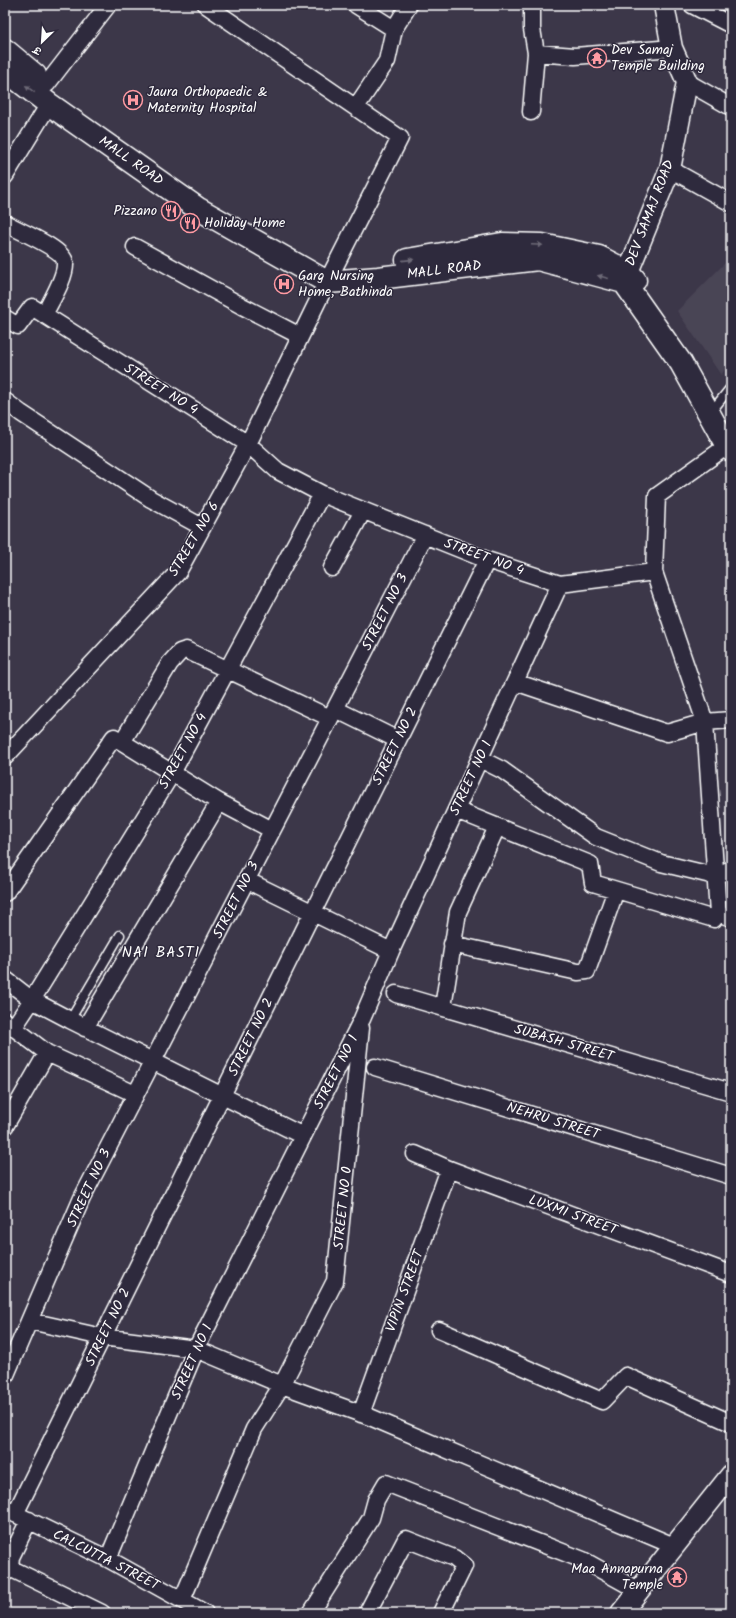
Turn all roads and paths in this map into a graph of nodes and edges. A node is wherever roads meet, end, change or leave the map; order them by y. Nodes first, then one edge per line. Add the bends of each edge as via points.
1 (108, 5) edge
2 (206, 5) edge
3 (356, 5) edge
4 (409, 5) edge
5 (664, 5) edge
6 (692, 5) edge
7 (532, 9) dead end
8 (731, 25) edge
9 (394, 29) junction
10 (672, 48) junction
11 (5, 50) edge
12 (536, 53) junction
13 (5, 70) edge
14 (687, 82) junction
15 (48, 94) junction
16 (356, 107) junction
17 (731, 107) edge
18 (531, 112) dead end
19 (670, 169) junction
20 (5, 176) edge
21 (731, 203) edge
22 (5, 223) edge
23 (135, 247) dead end
24 (330, 275) junction
25 (626, 277) junction
26 (44, 315) junction
27 (5, 318) edge
28 (300, 336) junction
29 (5, 401) edge
30 (719, 402) edge
31 (731, 423) edge
32 (248, 444) junction
33 (729, 448) edge
34 (322, 494) junction
35 (363, 511) junction
36 (202, 527) junction
37 (425, 535) junction
38 (487, 560) junction
39 (332, 568) dead end
40 (654, 572) junction
41 (560, 584) junction
42 (227, 670) junction
43 (515, 682) junction
44 (332, 714) junction
45 (731, 720) edge
46 (705, 722) junction
47 (398, 740) junction
48 (122, 742) junction
49 (5, 757) edge
50 (480, 759) junction
51 (172, 773) junction
52 (219, 802) junction
53 (456, 810) junction
54 (497, 827) junction
55 (272, 830) junction
56 (731, 869) edge
57 (715, 876) junction
58 (246, 880) junction
59 (616, 890) junction
60 (5, 893) edge
61 (312, 913) junction
62 (724, 916) edge
63 (120, 935) dead end
64 (452, 944) junction
65 (391, 951) junction
66 (5, 979) edge
67 (396, 994) dead end
68 (32, 1000) junction
69 (442, 1007) junction
70 (362, 1019) junction
71 (70, 1020) junction
72 (9, 1024) edge
73 (85, 1028) junction
74 (47, 1053) junction
75 (152, 1061) junction
76 (375, 1067) dead end
77 (731, 1092) edge
78 (135, 1094) junction
79 (222, 1096) junction
80 (5, 1126) edge
81 (303, 1136) junction
82 (415, 1154) dead end
83 (449, 1169) junction
84 (731, 1176) edge
85 (731, 1274) edge
86 (30, 1321) junction
87 (438, 1330) dead end
88 (102, 1337) junction
89 (196, 1349) junction
90 (5, 1377) edge
91 (282, 1385) junction
92 (361, 1414) junction
93 (731, 1423) edge
94 (731, 1475) edge
95 (16, 1514) edge
96 (674, 1546) junction
97 (108, 1559) junction
98 (7, 1571) edge
99 (639, 1591) junction
100 (182, 1600) junction
101 (102, 1613) edge
102 (205, 1613) edge
103 (311, 1613) edge
104 (367, 1613) edge
105 (441, 1613) edge
106 (621, 1613) edge

1 - 15 street
2 - 16 street
3 - 9 street
4 - 9 street
5 - 10 street
6 - 8 street
7 - 12 street
9 - 16 street via 387,61
10 - 12 street via 575,56
10 - 14 street
11 - 15 main road
12 - 18 street
15 -> 13 main road, MALL ROAD
14 - 17 street
14 - 19 street, DEV SAMAJ ROAD
15 - 20 street
15 - 24 main road, MALL ROAD via 197,208
16 - 24 street, STREET NO 6 via 400,138
19 - 21 street
19 - 25 street, DEV SAMAJ ROAD
22 - 26 street via 50,246 63,256 66,262
23 - 28 street
24 - 25 main road, MALL ROAD via 378,278 538,260
24 - 28 street, STREET NO 6
25 - 30 main road via 681,363
26 - 27 street, STREET NO 4 via 32,307 18,326
26 - 32 street, STREET NO 4
28 - 32 street, STREET NO 6
29 - 36 street via 151,499
30 - 31 main road
30 - 33 main road
32 - 34 street, STREET NO 4 via 278,471
32 - 36 street, STREET NO 6
33 - 40 street via 657,496
34 - 35 street, STREET NO 4
34 - 42 street, STREET NO 4
35 - 37 street, STREET NO 4
35 - 39 street
36 - 49 street, STREET NO 6 via 178,572
37 - 38 street, STREET NO 4
37 - 44 street, STREET NO 3
38 - 41 street, STREET NO 4
38 - 47 street, STREET NO 2
40 - 41 street, STREET NO 4
40 - 46 street
41 - 43 street, STREET NO 1
42 - 44 street
42 - 48 street via 186,650 180,652 170,663
42 - 51 street, STREET NO 4
43 - 46 street via 667,733
43 - 50 street, STREET NO 1
44 - 47 street
44 - 55 street, STREET NO 3
45 - 46 street
46 - 57 street
47 - 61 street, STREET NO 2
48 - 51 street
48 - 60 street via 114,737
50 - 53 street, STREET NO 1
50 - 57 street via 502,770 596,837 660,863
51 - 52 street
51 - 68 street, STREET NO 4
52 - 55 street
52 - 73 street
53 - 54 street
53 - 65 street, STREET NO 1
54 - 59 street via 590,864 593,883
54 - 64 street via 458,912
55 - 58 street, STREET NO 3
56 - 57 street
57 - 62 street
58 - 61 street
58 - 75 street, STREET NO 3
59 - 62 street via 714,919
59 - 64 street via 587,971 578,972
61 - 65 street
61 - 79 street, STREET NO 2
63 - 71 lane
64 - 69 street
65 - 70 street, STREET NO 1
66 - 68 street
67 - 69 street, SUBASH STREET
68 - 71 street
68 - 72 street, STREET NO 4
69 - 77 street, SUBASH STREET
70 - 81 street, STREET NO 1
70 - 91 street, STREET NO 0 via 335,1281
71 - 73 street
72 - 74 street
73 - 75 street
74 - 78 street
74 - 80 street
75 - 78 street, STREET NO 3
75 - 79 street
76 - 84 street, NEHRU STREET
78 - 86 street, STREET NO 3 via 82,1198
79 - 81 street
79 - 88 street, STREET NO 2
81 - 89 street, STREET NO 1
82 - 83 street, LUXMI STREET
83 - 85 street, LUXMI STREET
83 - 92 street, VIPIN STREET
86 - 88 street
86 - 90 street, STREET NO 3
87 - 93 street via 602,1401 626,1376
88 - 89 street
88 - 95 street, STREET NO 2
89 - 91 street
89 - 97 street, STREET NO 1
91 - 92 street
91 - 100 street, STREET NO 0 via 254,1429
92 - 96 street
94 - 96 street
95 - 97 street, CALCUTTA STREET
95 - 98 street, STREET NO 2
96 - 99 street
97 - 100 street, CALCUTTA STREET
98 - 101 street
99 - 103 street via 583,1560 386,1483 376,1500 371,1518
99 - 106 street
100 - 102 street, CALCUTTA STREET
104 - 105 street via 406,1539 454,1558 464,1566

